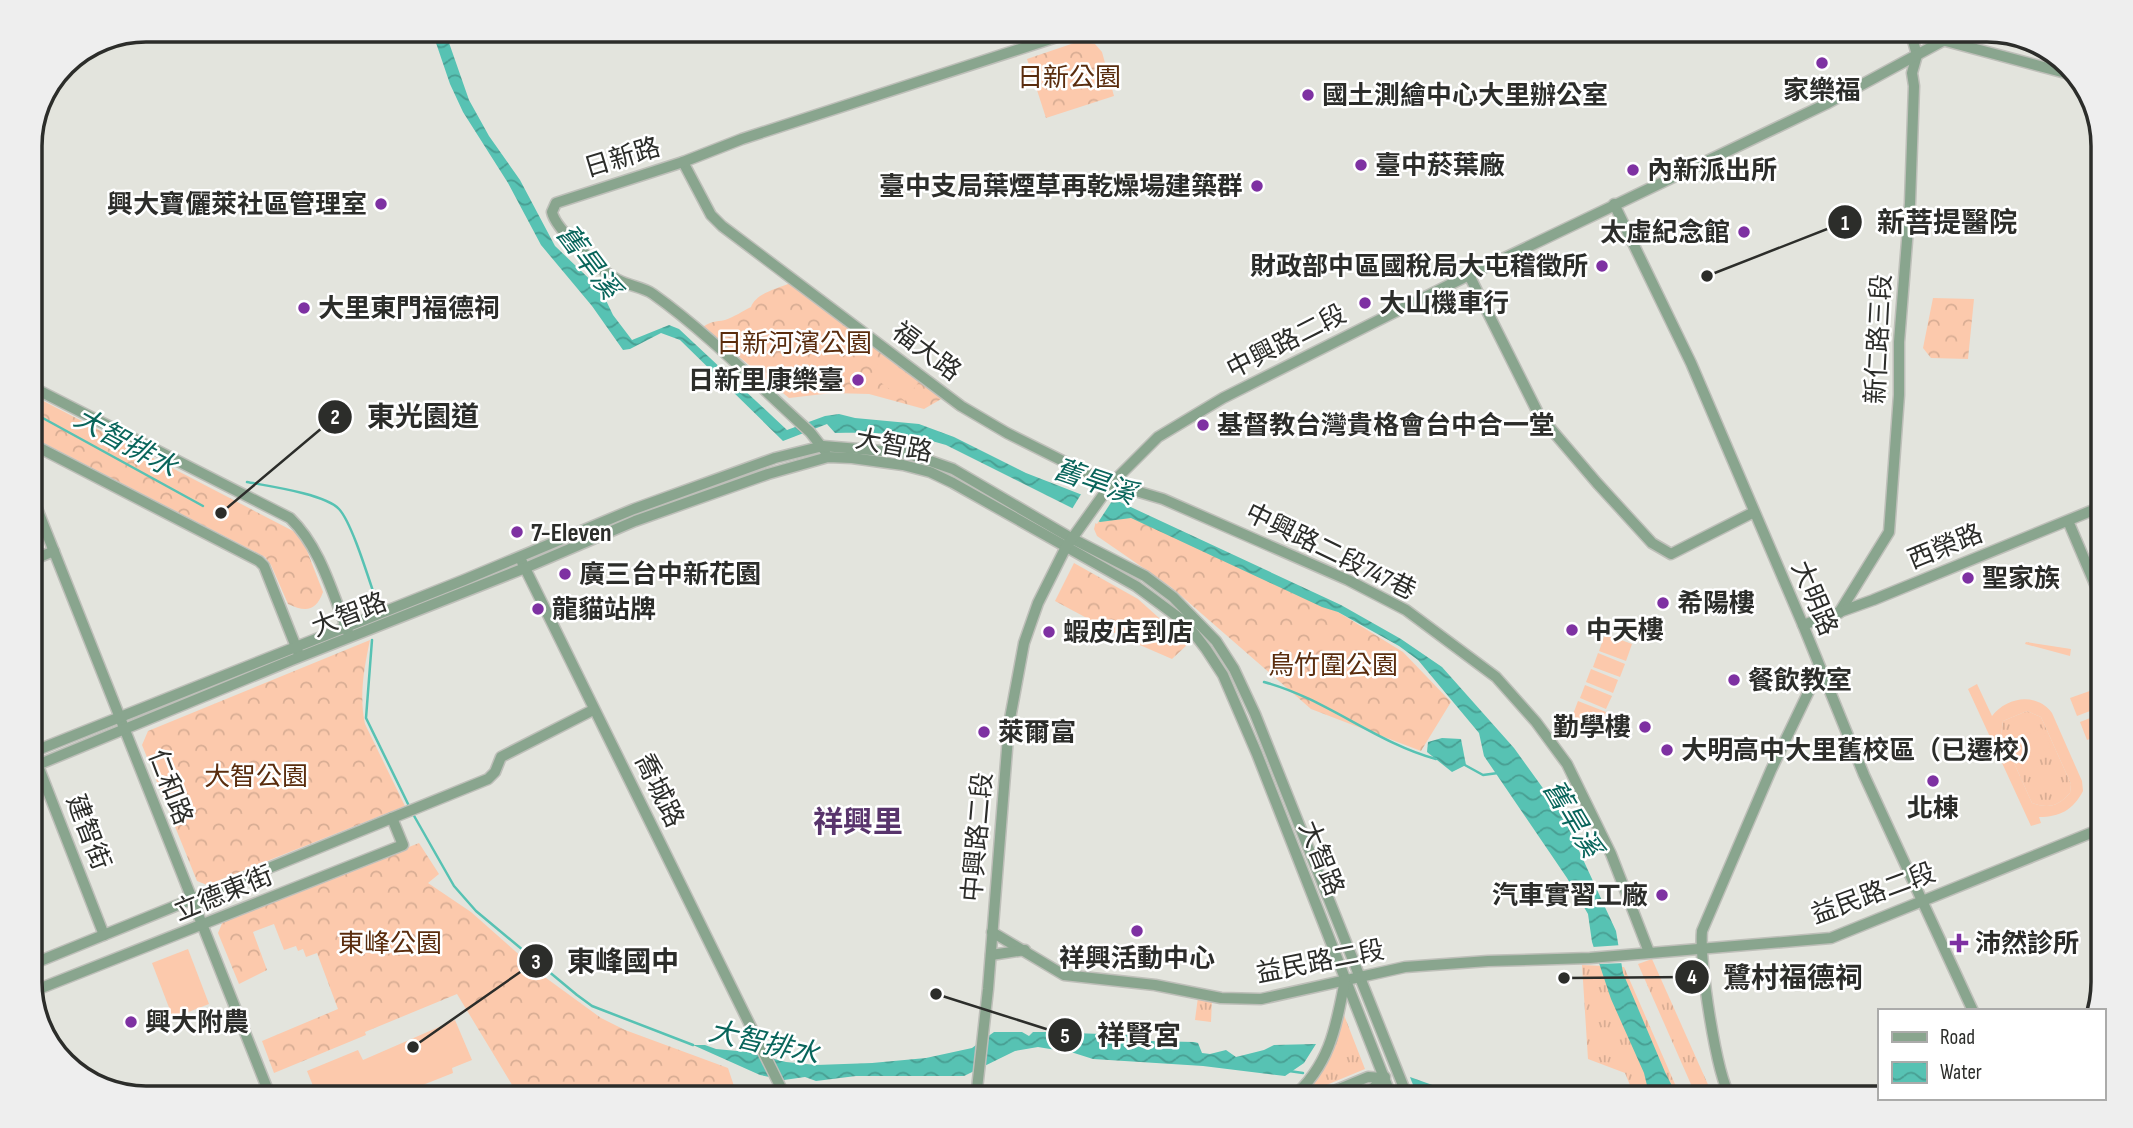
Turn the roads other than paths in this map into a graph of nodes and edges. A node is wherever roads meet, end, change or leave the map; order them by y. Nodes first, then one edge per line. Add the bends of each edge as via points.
1 (1041, 42) edge
2 (1913, 42) edge
3 (1939, 42) edge
4 (1950, 42) edge
5 (1917, 55) junction
6 (2058, 71) edge
7 (683, 162) junction
8 (1615, 204) junction
9 (1469, 275) junction
10 (42, 392) edge
11 (823, 446) junction
12 (42, 449) edge
13 (828, 457) junction
14 (1111, 484) junction
15 (2091, 511) edge
16 (1754, 512) junction
17 (42, 521) edge
18 (2068, 521) junction
19 (1069, 542) junction
20 (54, 551) junction
21 (42, 556) edge
22 (520, 557) junction
23 (525, 568) junction
24 (2091, 575) edge
25 (1839, 613) junction
26 (1803, 625) junction
27 (346, 626) junction
28 (351, 638) junction
29 (298, 652) junction
30 (1820, 668) junction
31 (593, 710) junction
32 (119, 718) junction
33 (124, 729) junction
34 (42, 746) edge
35 (42, 763) edge
36 (42, 785) edge
37 (397, 816) junction
38 (2091, 833) edge
39 (191, 900) junction
40 (1923, 901) junction
41 (202, 926) junction
42 (992, 932) junction
43 (104, 935) junction
44 (1700, 948) junction
45 (1026, 950) junction
46 (1649, 952) junction
47 (991, 955) junction
48 (42, 960) edge
49 (1361, 976) junction
50 (1345, 980) junction
51 (42, 988) edge
52 (1972, 1009) edge
53 (1398, 1072) junction
54 (1383, 1078) junction
55 (266, 1086) edge
56 (781, 1086) edge
57 (977, 1086) edge
58 (1303, 1086) edge
59 (1346, 1086) edge
60 (1375, 1086) edge
61 (1387, 1086) edge
62 (1403, 1086) edge
63 (1725, 1086) edge

1 - 7 street, 日新路
2 - 5 street
3 - 5 street, 中興路二段
4 - 6 street
5 - 8 street, 中興路二段 via 1665,184
5 - 25 street, 新仁路三段 via 1912,73 1913,149 1889,532
7 - 11 street, 日新路 via 556,203 554,218 565,234 617,280 650,292 686,321
7 - 14 street, 福大路 via 711,215 722,226 961,406 1057,460
8 - 9 street, 中興路二段
8 - 16 street, 大明路 via 1691,363
9 - 14 street, 中興路二段 via 1223,398 1158,437
9 - 16 street via 1539,415 1652,543 1671,554
10 - 27 street via 290,518 317,554
11 - 13 street, 日新路
11 - 19 street, 大智路 via 907,453 953,469
11 - 22 street, 大智路 via 775,458 634,509
12 - 29 street via 259,561
13 - 19 street, 大智路 via 873,459 930,472
13 - 23 street, 大智路 via 652,515
14 - 19 street, 中興路二段
14 - 46 street, 中興路二段747巷 via 1206,516 1323,568 1406,610 1496,677 1567,764 1621,875
15 - 18 street, 西榮路
16 - 26 street, 大明路
17 - 20 street, 仁和路
18 - 24 street
18 - 25 street, 西榮路
19 - 42 street, 中興路二段 via 1038,603 1014,688
19 - 49 street, 大智路 via 1146,576 1199,621 1222,650 1255,714
19 - 50 street, 大智路 via 1186,623 1212,657 1257,754
20 - 21 street
20 - 32 street, 仁和路
22 - 23 street, 喬城路
22 - 27 street, 大智路
23 - 28 street, 大智路
23 - 31 street, 喬城路
25 - 26 street, 西榮路
26 - 30 street, 大明路
27 - 28 street
27 - 29 street, 大智路
28 - 29 street, 大智路
29 - 32 street, 大智路
29 - 33 street, 大智路
30 - 40 street, 大明路
30 - 44 street via 1702,931
31 - 37 street, 立德東街 via 501,758 488,779
31 - 56 street, 喬城路
32 - 33 street, 仁和路
32 - 34 street, 大智路
33 - 35 street, 大智路
33 - 39 street, 仁和路
36 - 43 street, 建智街
37 - 39 street, 立德東街
37 - 41 street, 立德東街 via 403,845
38 - 40 street, 益民路二段
39 - 41 street, 仁和路
39 - 43 street, 立德東街
40 - 44 street, 益民路二段 via 1831,938
40 - 52 street, 大明路
41 - 51 street, 立德東街
41 - 55 street, 仁和路
42 - 45 street, 益民路二段
42 - 47 street, 中興路二段
43 - 48 street, 立德東街
44 - 46 street, 益民路二段
44 - 63 street
45 - 47 street
45 - 50 street, 益民路二段 via 1064,975 1221,998 1261,999
46 - 49 street, 益民路二段 via 1405,967
47 - 57 street, 中興路二段
49 - 50 street, 益民路二段
49 - 53 street, 大智路
50 - 54 street, 大智路
50 - 58 street via 1329,1048
53 - 54 street
53 - 62 street, 大智路
54 - 59 street via 1368,1077
54 - 60 street
54 - 61 street, 大智路

